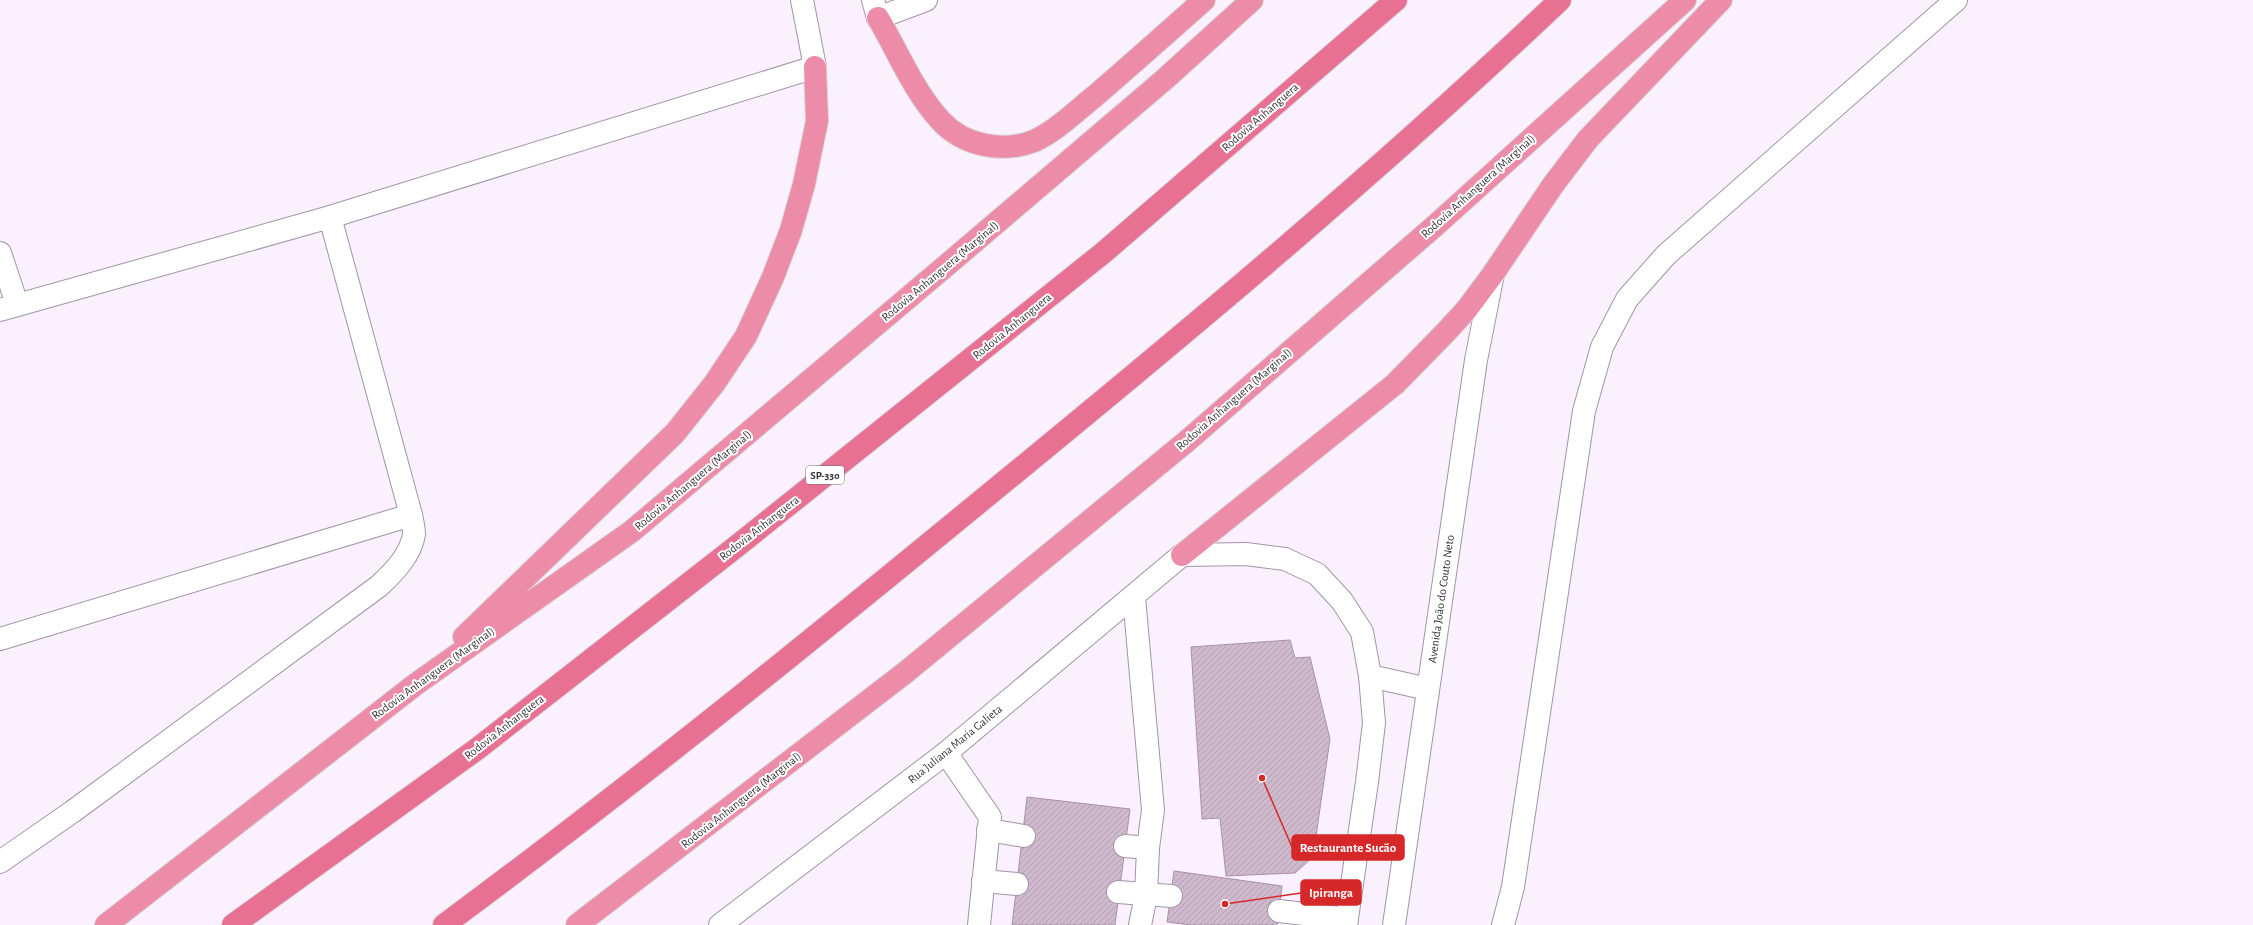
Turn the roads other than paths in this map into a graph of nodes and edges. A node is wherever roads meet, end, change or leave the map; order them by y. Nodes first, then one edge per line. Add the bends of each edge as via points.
1 (802, 0) edge
2 (926, 0) edge
3 (1204, 0) edge
4 (1252, 0) edge
5 (1396, 0) edge
6 (1560, 0) edge
7 (1685, 0) edge
8 (1721, 0) edge
9 (1956, 0) edge
10 (876, 9) edge
11 (815, 67) junction
12 (330, 217) junction
13 (0, 253) edge
14 (1493, 274) junction
15 (9, 307) edge
16 (411, 515) junction
17 (1182, 555) junction
18 (1134, 597) junction
19 (0, 639) edge
20 (1370, 676) junction
21 (416, 684) junction
22 (1428, 689) junction
23 (946, 753) junction
24 (988, 830) junction
25 (1024, 836) dead end
26 (1125, 846) dead end
27 (1148, 848) junction
28 (0, 862) edge
29 (983, 881) junction
30 (1017, 884) dead end
31 (1118, 892) dead end
32 (1146, 896) junction
33 (1171, 896) dead end
34 (1279, 911) dead end
35 (1346, 922) edge
36 (106, 925) edge
37 (233, 925) edge
38 (444, 925) edge
39 (577, 925) edge
40 (720, 925) edge
41 (979, 925) edge
42 (1140, 925) edge
43 (1394, 925) edge
44 (1503, 925) edge

1 - 11 street
2 - 10 street
3 - 10 highway via 1065,120 1034,141 1011,146 987,147 963,137 942,122 919,92
4 - 21 highway, Rodovia Anhanguera (Marginal) via 1165,79 632,531
5 - 37 highway, Rodovia Anhanguera / SP-330 via 1103,253 736,546 476,749
6 - 38 highway via 1474,82 1178,339 805,645 545,851
7 - 39 highway, Rodovia Anhanguera (Marginal) via 1437,224 1187,441 906,672
8 - 14 highway via 1588,139 1553,185
9 - 44 street via 1666,255 1627,299 1602,347 1584,411 1513,887
11 - 12 street
11 - 21 highway via 817,121 791,230 746,336 714,384 675,433
12 - 15 street
12 - 16 street
13 - 15 street
14 - 17 highway via 1467,309 1395,384
14 - 22 street, Avenida João do Couto Neto via 1476,360
16 - 19 street
16 - 28 street via 414,533 408,551 398,568 379,586
17 - 18 street, Rua Juliana Maria Galieta
17 - 20 street via 1246,554 1284,559 1317,574 1342,601 1362,632
18 - 23 street, Rua Juliana Maria Galieta
18 - 27 street via 1153,810
20 - 22 street
20 - 35 street via 1374,723
21 - 36 highway, Rodovia Anhanguera (Marginal)
22 - 43 street, Avenida João do Couto Neto
23 - 24 street via 990,817
23 - 40 street, Rua Juliana Maria Galieta
24 - 25 street
24 - 29 street
26 - 27 street
27 - 32 street
29 - 30 street
29 - 41 street
31 - 32 street
32 - 33 street
32 - 42 street
34 - 35 street

